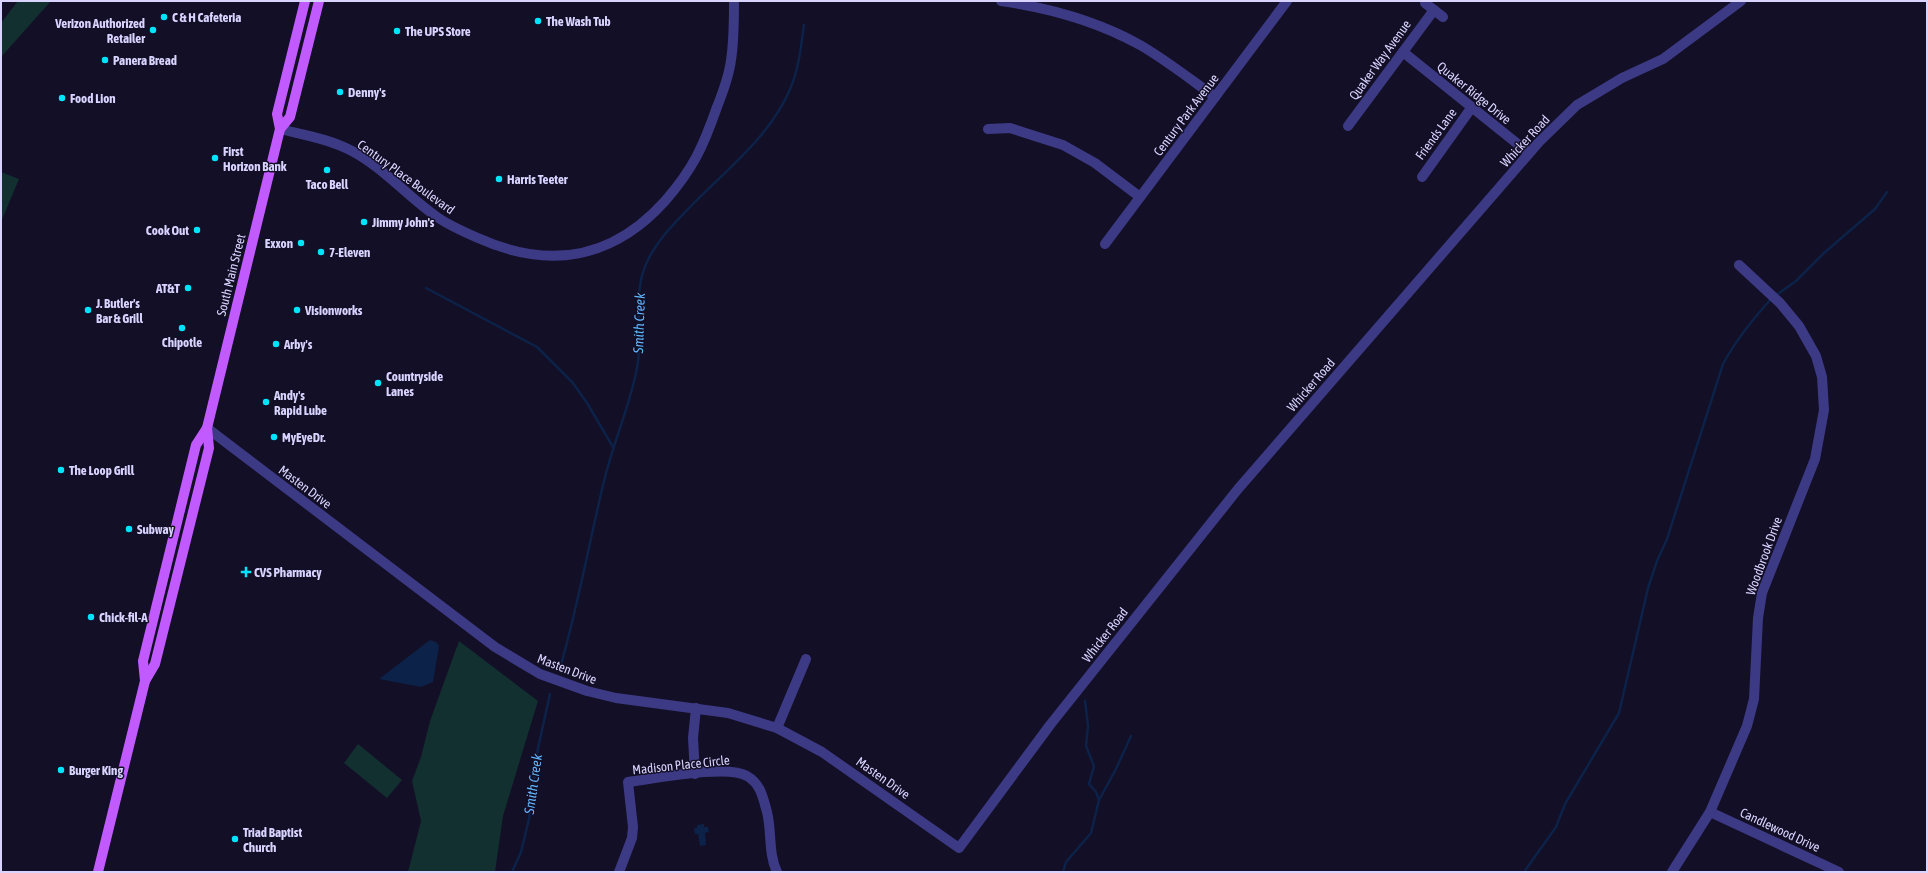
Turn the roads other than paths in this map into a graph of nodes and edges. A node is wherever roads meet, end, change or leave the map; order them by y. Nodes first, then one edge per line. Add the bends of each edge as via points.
1 (305, 1) edge
2 (319, 1) edge
3 (734, 1) edge
4 (1001, 1) edge
5 (1287, 1) edge
6 (1741, 1) edge
7 (1425, 3) dead end
8 (1434, 10) junction
9 (1443, 17) dead end
10 (1403, 52) junction
11 (1215, 97) junction
12 (1472, 107) junction
13 (1348, 126) dead end
14 (280, 129) junction
15 (988, 129) dead end
16 (1529, 153) junction
17 (1422, 177) dead end
18 (1140, 197) junction
19 (1105, 244) dead end
20 (1739, 265) dead end
21 (206, 428) junction
22 (806, 659) dead end
23 (696, 708) junction
24 (777, 728) junction
25 (695, 774) junction
26 (1710, 812) junction
27 (959, 848) joint
28 (98, 872) edge
29 (619, 872) edge
30 (777, 872) edge
31 (1672, 872) edge
32 (1839, 872) edge

1 - 14 main road, South Main Street via 277,114
2 - 14 main road, South Main Street via 290,117
3 - 14 street, Century Place Boulevard via 733,49 729,72 705,140 694,162 667,199 643,223 617,240 589,251 546,256 519,254 496,246 440,219 375,166 353,152 319,138
4 - 11 street via 1063,13 1120,35 1158,56
5 - 11 street, Century Park Avenue
6 - 16 street, Whicker Road via 1664,59 1622,78 1577,105
7 - 8 street
8 - 9 street
8 - 10 street, Quaker Way Avenue
10 - 12 street, Quaker Ridge Drive
10 - 13 street, Quaker Way Avenue
11 - 18 street, Century Park Avenue
12 - 16 street, Quaker Ridge Drive
12 - 17 street, Friends Lane
14 - 21 main road, South Main Street
15 - 18 street via 1010,128 1063,145 1095,163
16 - 27 street, Whicker Road via 1238,489 1042,736
18 - 19 street, Century Park Avenue
20 - 26 street, Woodbrook Drive via 1780,303 1799,326 1816,356 1822,377 1824,410 1815,460 1762,593 1758,618 1754,699 1747,726
21 - 23 street, Masten Drive via 495,647 524,666 556,681 601,695
21 - 28 main road, South Main Street via 196,445 173,536 143,661 144,681
22 - 24 street
23 - 24 street, Masten Drive via 739,716
23 - 25 street via 693,738
24 - 27 street, Masten Drive via 822,752
25 - 29 street, Madison Place Circle via 628,782 632,838
25 - 30 street, Madison Place Circle via 738,772 746,775 758,786 763,794 770,823 771,855
26 - 31 street, Woodbrook Drive
26 - 32 street, Candlewood Drive

